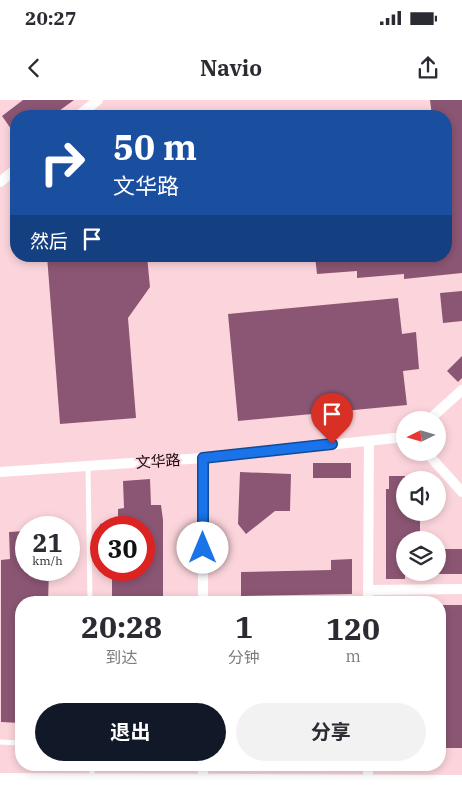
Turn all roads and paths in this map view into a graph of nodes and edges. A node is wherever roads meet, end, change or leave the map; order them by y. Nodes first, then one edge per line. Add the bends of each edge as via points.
1 (98, 100) edge
2 (86, 110) edge
3 (10, 174) edge
4 (0, 182) edge
5 (462, 390) edge
6 (439, 411) edge
7 (396, 438) edge
8 (369, 441) junction
9 (203, 458) junction
10 (434, 461) edge
11 (88, 466) junction
12 (0, 472) edge
13 (462, 492) edge
14 (462, 589) edge
15 (90, 596) edge
16 (203, 596) edge
17 (368, 596) edge
18 (389, 596) edge
19 (0, 742) edge
20 (15, 743) edge
21 (92, 771) edge
22 (203, 771) edge
23 (368, 771) edge
24 (0, 780) edge
25 (92, 780) junction
26 (368, 782) junction
27 (462, 782) edge
28 (203, 784) edge

1 - 2 street
3 - 4 street
5 - 6 street
7 - 8 street, 文华路
8 - 9 street, 文华路
8 - 17 street
9 - 11 street, 文华路
9 - 16 street
10 - 13 street
11 - 12 street, 文华路
11 - 15 lane
14 - 18 street
19 - 20 lane
21 - 25 lane
22 - 28 street
23 - 26 street
24 - 25 street
25 - 28 street
26 - 27 street
26 - 28 street

